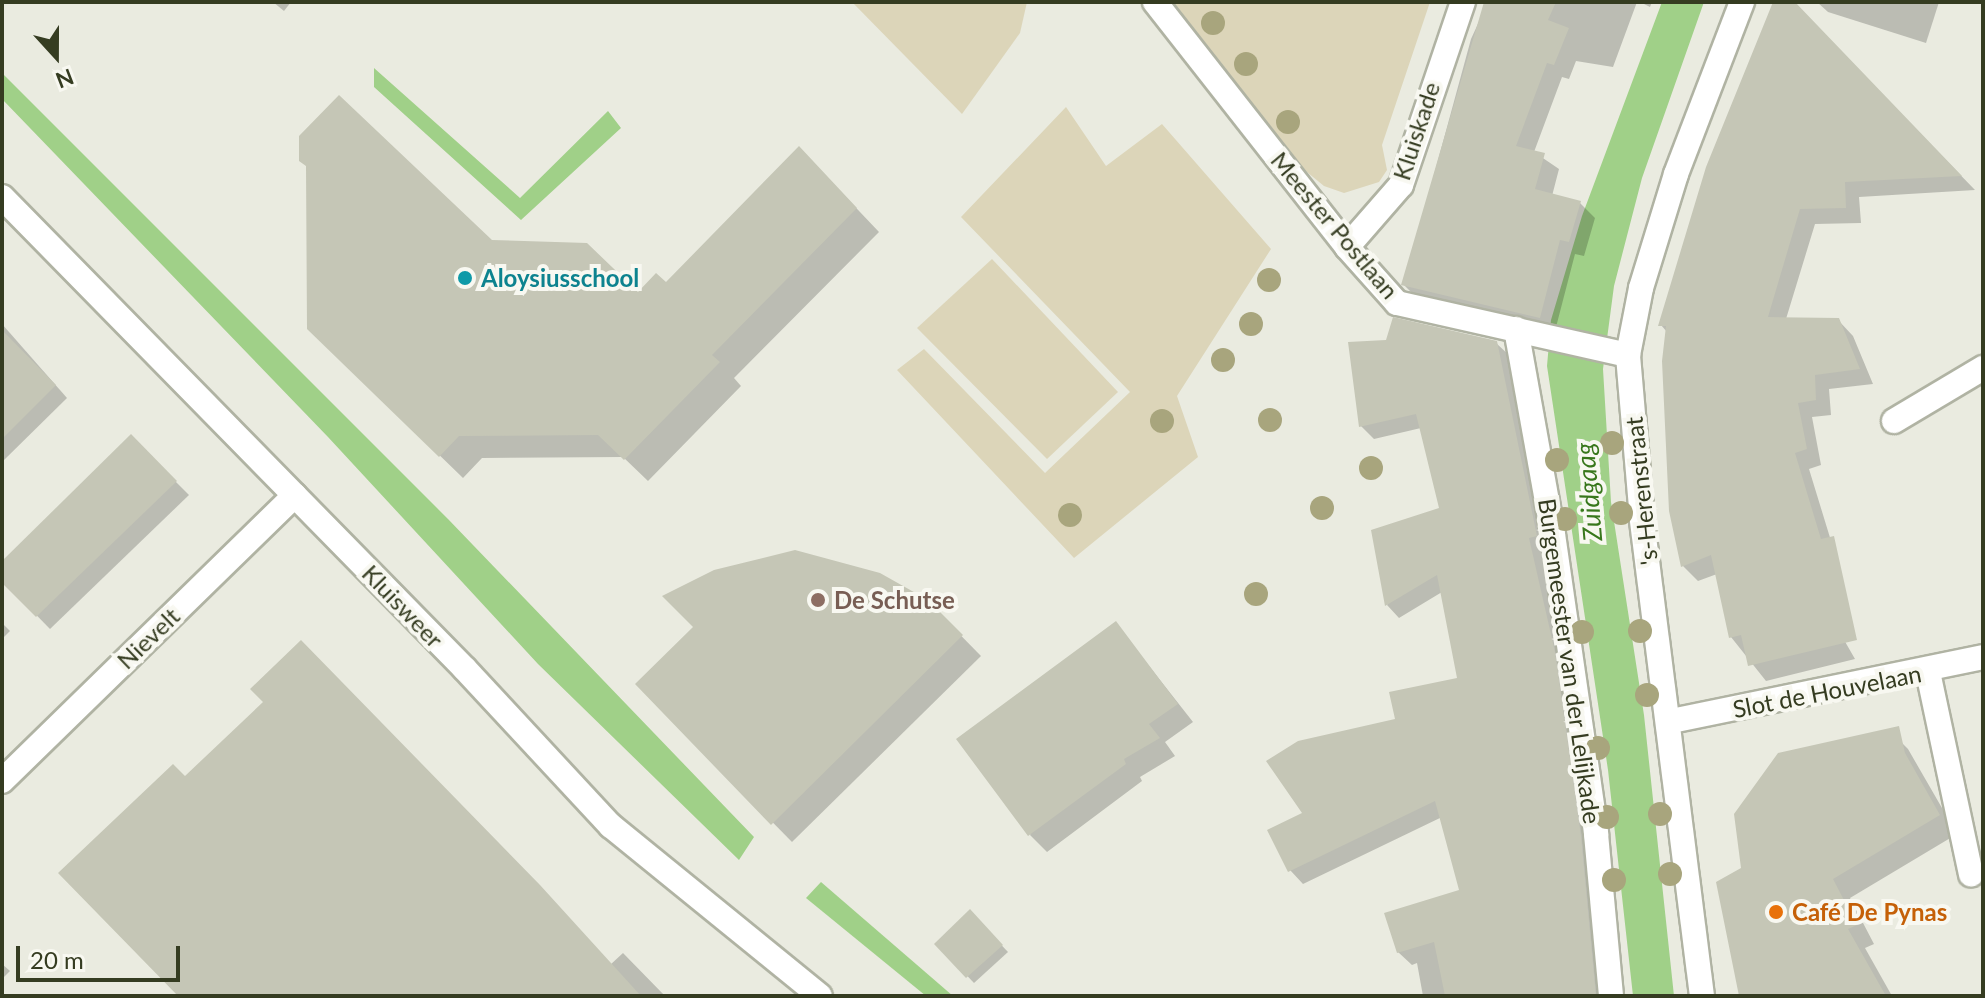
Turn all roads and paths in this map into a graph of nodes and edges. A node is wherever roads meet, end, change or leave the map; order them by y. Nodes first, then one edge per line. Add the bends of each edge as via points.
1 (1155, 2) edge
2 (1463, 2) edge
3 (1742, 2) edge
4 (2, 197) edge
5 (1347, 247) junction
6 (1516, 329) junction
7 (1619, 354) junction
8 (1983, 368) edge
9 (1894, 421) dead end
10 (295, 495) junction
11 (1983, 657) edge
12 (1928, 672) junction
13 (1671, 721) junction
14 (2, 781) edge
15 (1971, 874) dead end
16 (804, 992) edge
17 (1611, 996) edge
18 (1702, 996) edge

1 - 5 street, Meester Postlaan
2 - 5 street, Kluiskade via 1445,41 1401,185
3 - 7 street, 's-Herenstraat via 1676,174
4 - 10 street, Kluisweer
5 - 6 street, Meester Postlaan via 1397,303
6 - 7 street, Meester Postlaan
6 - 17 street, Burgemeester van der Lelijkade via 1553,534 1594,819
7 - 13 street, 's-Herenstraat
8 - 9 street
10 - 14 street, Nievelt
10 - 16 street, Kluisweer via 611,826
11 - 12 street, Slot de Houvelaan
12 - 13 street, Slot de Houvelaan
12 - 15 street
13 - 18 street, 's-Herenstraat

